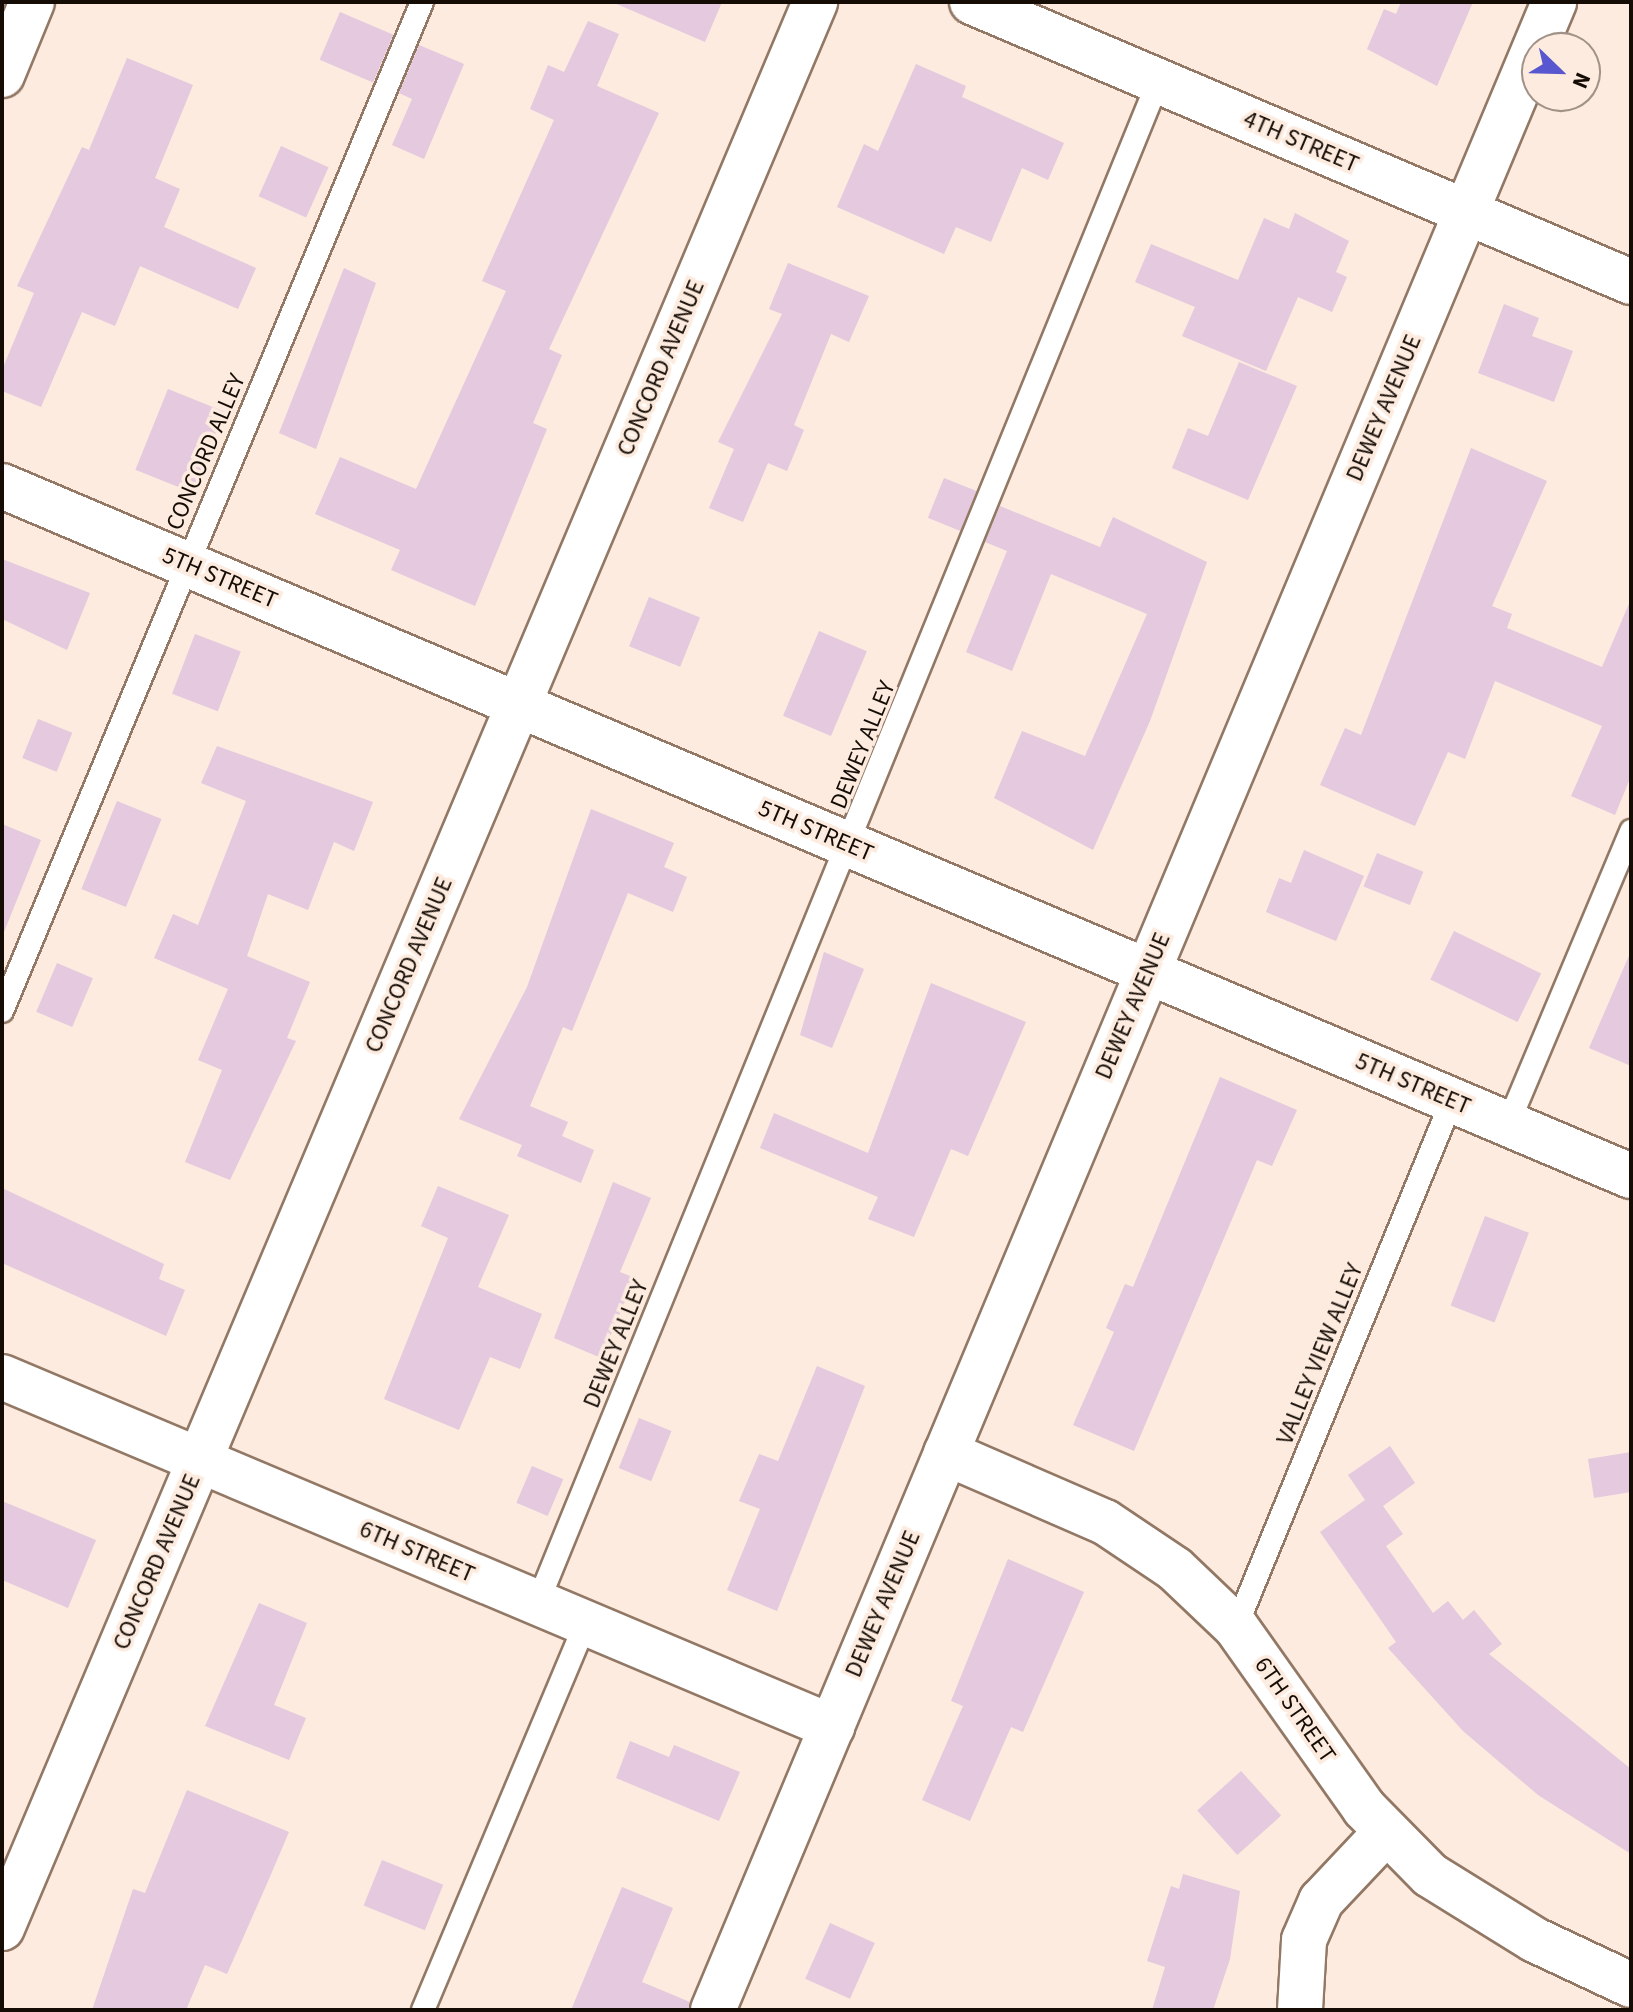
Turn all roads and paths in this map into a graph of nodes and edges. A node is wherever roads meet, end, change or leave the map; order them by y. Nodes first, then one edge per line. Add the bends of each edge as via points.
1 (32, 2) edge
2 (422, 2) edge
3 (815, 2) edge
4 (972, 2) edge
5 (1554, 2) edge
6 (2, 75) edge
7 (1158, 82) junction
8 (1466, 211) junction
9 (1631, 282) edge
10 (2, 486) edge
11 (188, 564) junction
12 (519, 705) junction
13 (1631, 831) edge
14 (851, 846) junction
15 (1148, 971) junction
16 (2, 1011) edge
17 (1452, 1100) junction
18 (1508, 1124) junction
19 (1631, 1176) edge
20 (2, 1377) edge
21 (946, 1453) junction
22 (200, 1460) junction
23 (538, 1602) junction
24 (586, 1623) junction
25 (1236, 1627) junction
26 (832, 1727) junction
27 (1386, 1832) junction
28 (2, 1928) edge
29 (1631, 1985) edge
30 (423, 2010) edge
31 (713, 2010) edge
32 (1300, 2010) edge

1 - 6 street
2 - 11 lane, CONCORD ALLEY
3 - 12 street, CONCORD AVENUE
4 - 7 street, 4TH STREET
5 - 8 street, DEWEY AVENUE
7 - 8 street, 4TH STREET
7 - 14 lane, DEWEY ALLEY
8 - 9 street, 4TH STREET
8 - 15 street, DEWEY AVENUE
10 - 11 street, 5TH STREET
11 - 12 street, 5TH STREET
11 - 16 lane, CONCORD ALLEY
12 - 14 street, 5TH STREET
12 - 22 street, CONCORD AVENUE
13 - 18 lane
14 - 15 street, 5TH STREET
14 - 23 lane, DEWEY ALLEY
15 - 17 street, 5TH STREET
15 - 21 street, DEWEY AVENUE
17 - 18 street, 5TH STREET
17 - 25 lane, VALLEY VIEW ALLEY
18 - 19 street, 5TH STREET
20 - 22 street, 6TH STREET
21 - 25 street, 6TH STREET via 1105,1522 1175,1569
21 - 26 street, DEWEY AVENUE
22 - 23 street, 6TH STREET
22 - 28 street, CONCORD AVENUE
23 - 24 street, 6TH STREET
24 - 26 street, 6TH STREET
24 - 30 lane
25 - 27 street, 6TH STREET
26 - 31 street, DEWEY AVENUE
27 - 29 street, 6TH STREET via 1443,1883 1535,1940
27 - 32 street via 1321,1901 1304,1940

